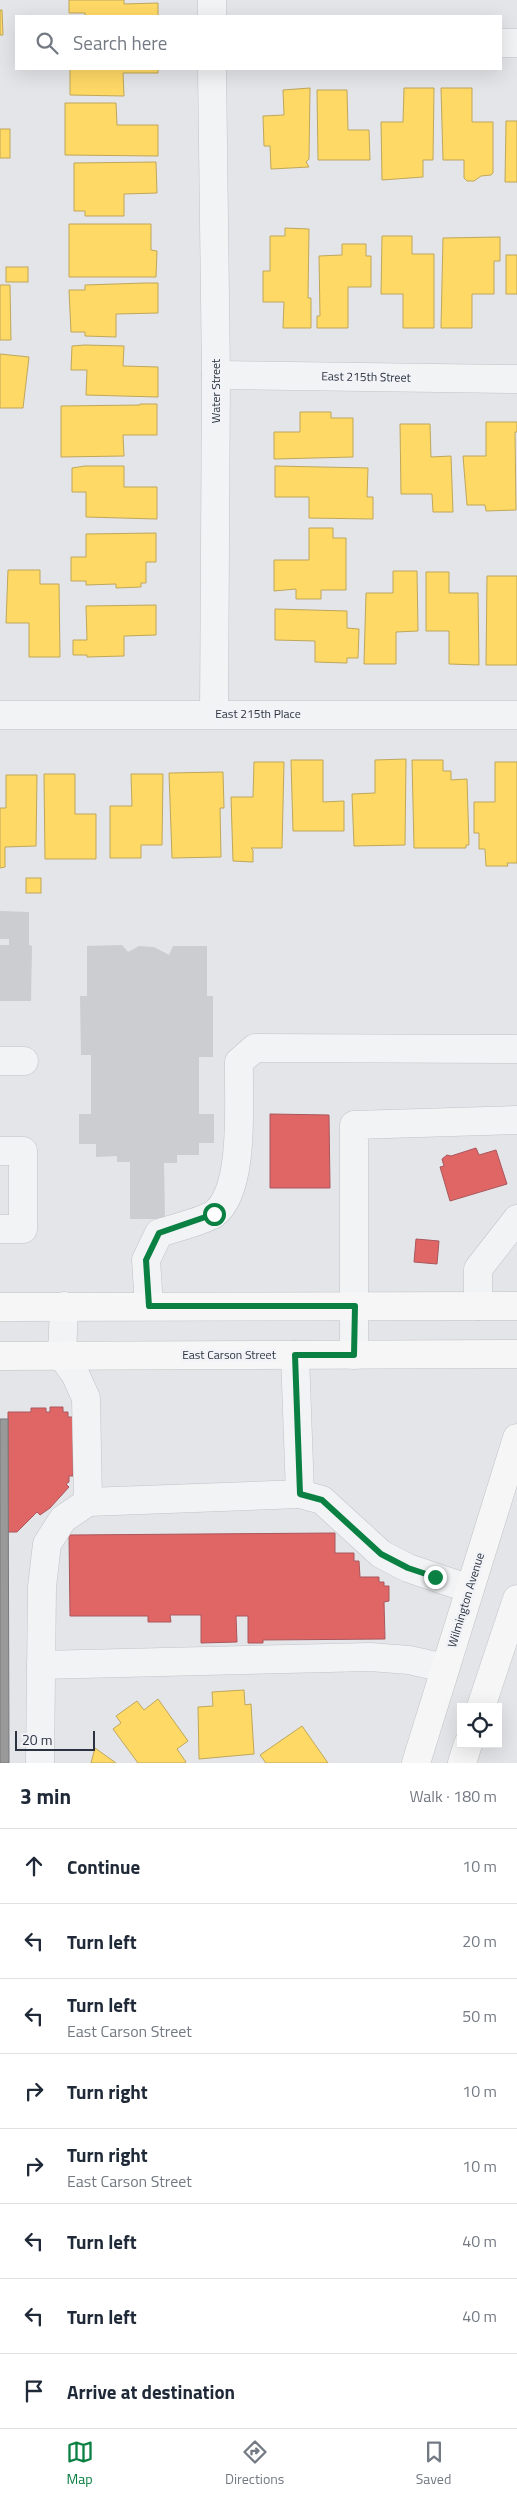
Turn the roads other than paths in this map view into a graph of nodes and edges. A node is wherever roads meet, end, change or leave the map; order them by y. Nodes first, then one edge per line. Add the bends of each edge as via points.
1 (212, 0) edge
2 (212, 15) edge
3 (502, 43) edge
4 (517, 43) edge
5 (212, 70) edge
6 (216, 375) junction
7 (517, 378) edge
8 (214, 714) junction
9 (0, 715) edge
10 (517, 715) edge
11 (517, 1049) edge
12 (517, 1120) edge
13 (0, 1150) edge
14 (517, 1219) edge
15 (0, 1229) edge
16 (64, 1306) junction
17 (149, 1306) junction
18 (355, 1306) junction
19 (478, 1306) junction
20 (517, 1306) edge
21 (0, 1307) edge
22 (517, 1354) edge
23 (295, 1355) junction
24 (354, 1355) junction
25 (0, 1356) edge
26 (62, 1356) junction
27 (517, 1438) edge
28 (300, 1494) junction
29 (88, 1502) junction
30 (470, 1589) junction
31 (517, 1599) edge
32 (41, 1665) junction
33 (445, 1668) junction
34 (482, 1703) edge
35 (467, 1748) edge
36 (40, 1763) edge
37 (416, 1763) edge
38 (462, 1763) edge

1 - 2 street
3 - 4 street
5 - 6 street, Water Street
6 - 7 street, East 215th Street
6 - 8 street, Water Street
8 - 9 street, East 215th Place
8 - 10 street, East 215th Place
11 - 17 street via 255,1048 239,1062 237,1165 230,1192 214,1214 159,1233 146,1260
12 - 18 street via 354,1125
13 - 15 street via 23,1150 23,1229
14 - 19 street via 478,1268
16 - 17 main road
16 - 21 main road
16 - 26 street
17 - 18 main road
18 - 19 main road
18 - 24 street
19 - 20 main road
22 - 24 main road, East Carson Street
23 - 24 main road, East Carson Street
23 - 26 main road, East Carson Street
23 - 28 street
25 - 26 main road, East Carson Street
26 - 29 street via 86,1398
27 - 30 main road, Wilmington Avenue
28 - 29 street
28 - 30 street via 322,1500 381,1554 408,1568
29 - 32 street via 63,1519 47,1544 42,1587
30 - 33 main road, Wilmington Avenue
31 - 34 main road
32 - 33 street via 370,1657 409,1660
32 - 36 street
33 - 37 main road, Wilmington Avenue
35 - 38 main road

